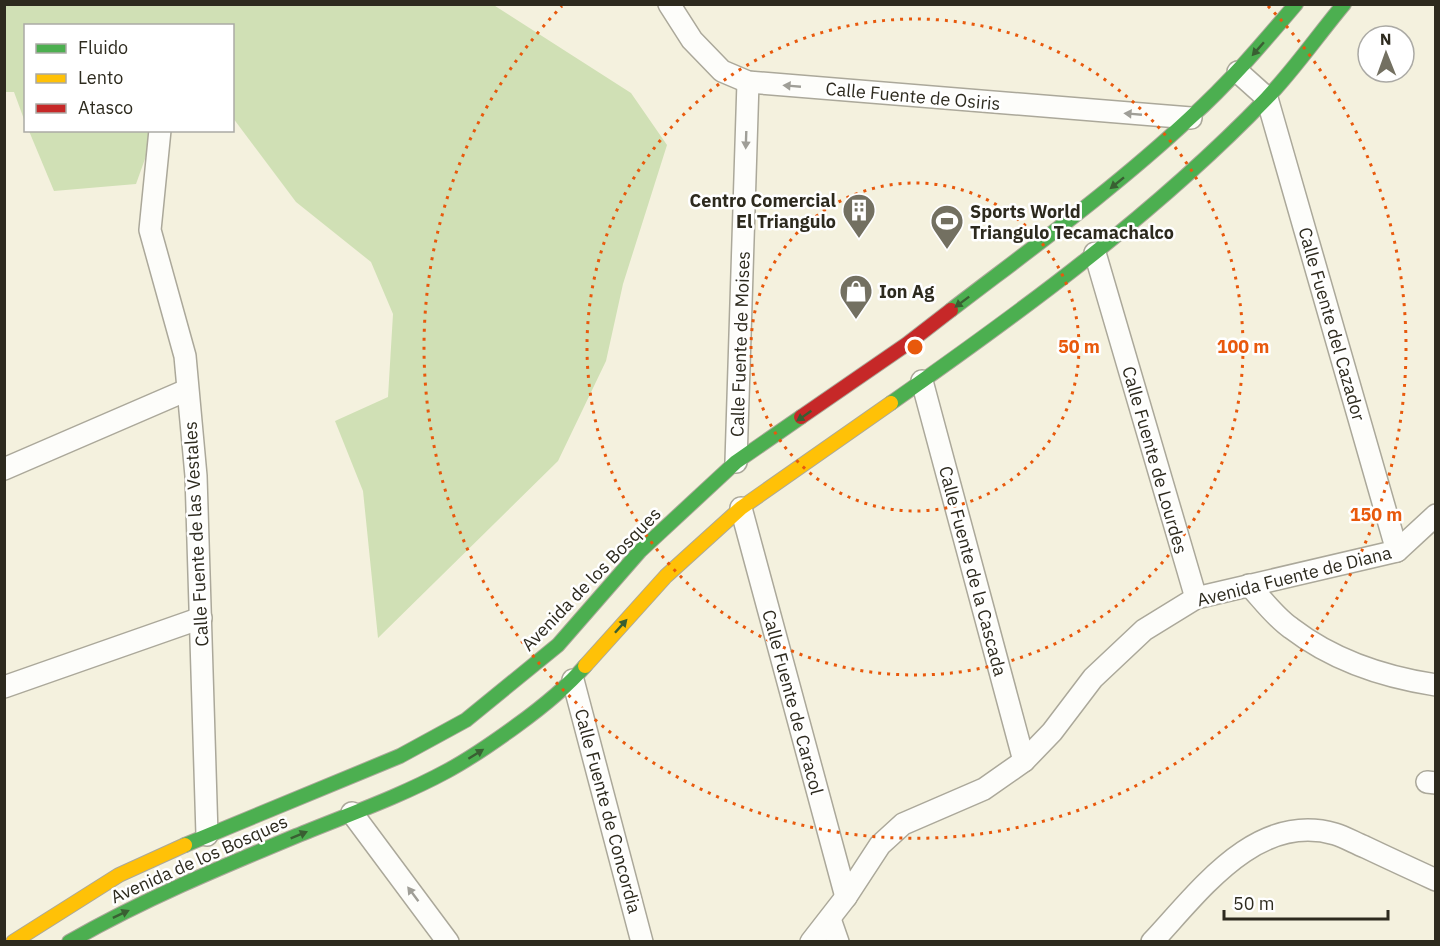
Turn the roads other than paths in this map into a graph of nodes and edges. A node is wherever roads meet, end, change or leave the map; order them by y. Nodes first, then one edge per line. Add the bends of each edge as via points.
1 (669, 4) edge
2 (1296, 4) edge
3 (1344, 4) edge
4 (1238, 72) junction
5 (748, 82) junction
6 (1267, 98) junction
7 (1191, 118) junction
8 (160, 132) edge
9 (1095, 253) junction
10 (922, 381) junction
11 (187, 390) junction
12 (736, 462) junction
13 (4, 469) edge
14 (741, 508) junction
15 (1436, 516) edge
16 (1396, 550) junction
17 (1249, 585) junction
18 (1196, 598) junction
19 (201, 618) junction
20 (573, 680) junction
21 (1436, 685) edge
22 (4, 687) edge
23 (1024, 761) junction
24 (352, 813) junction
25 (207, 835) junction
26 (1436, 880) edge
27 (846, 897) junction
28 (830, 919) junction
29 (13, 942) edge
30 (69, 942) edge
31 (448, 942) edge
32 (642, 942) edge
33 (811, 942) edge
34 (837, 942) edge
35 (1152, 942) edge

1 - 5 street, Calle Fuente de Osiris via 692,40 722,71
2 -> 4 main road, Avenida de los Bosques
3 - 6 main road, Avenida de los Bosques
4 - 6 street
4 - 7 main road, Avenida de los Bosques
7 -> 5 street, Calle Fuente de Osiris
5 -> 12 street, Calle Fuente de Moises
6 - 9 main road, Avenida de los Bosques via 1192,170
6 - 16 street, Calle Fuente del Cazador
7 -> 12 main road, Avenida de los Bosques via 1104,193 907,344
8 - 11 street, Calle Fuente de las Vestales via 150,230 185,356
9 - 10 main road, Avenida de los Bosques
9 - 18 street, Calle Fuente de Lourdes
10 - 14 main road, Avenida de los Bosques
10 - 23 street, Calle Fuente de la Cascada
11 - 13 street
11 - 19 street, Calle Fuente de las Vestales via 196,476
12 - 25 main road, Avenida de los Bosques via 640,551 558,645 466,720 400,756
20 -> 14 main road, Avenida de los Bosques via 666,576
14 - 27 street, Calle Fuente de Caracol
15 - 16 street, Avenida Fuente de Diana
16 - 17 street, Avenida Fuente de Diana
17 - 18 street, Avenida Fuente de Diana
17 - 21 street via 1289,627 1326,652 1375,672
18 - 23 street, Avenida Fuente de Diana via 1144,630 1102,670
19 - 22 street
19 - 25 street, Calle Fuente de las Vestales
24 -> 20 main road, Avenida de los Bosques via 406,791 482,750
20 - 32 street, Calle Fuente de Concordia
23 - 27 street, Avenida Fuente de Diana via 984,789 903,824 880,845
30 -> 24 main road, Avenida de los Bosques via 211,871
31 -> 24 street
25 - 29 main road, Avenida de los Bosques via 119,875
26 - 35 street via 1335,834 1315,831 1275,836 1235,857
27 - 28 street, Avenida Fuente de Diana
28 - 33 street, Avenida Fuente de Diana
28 - 34 street

